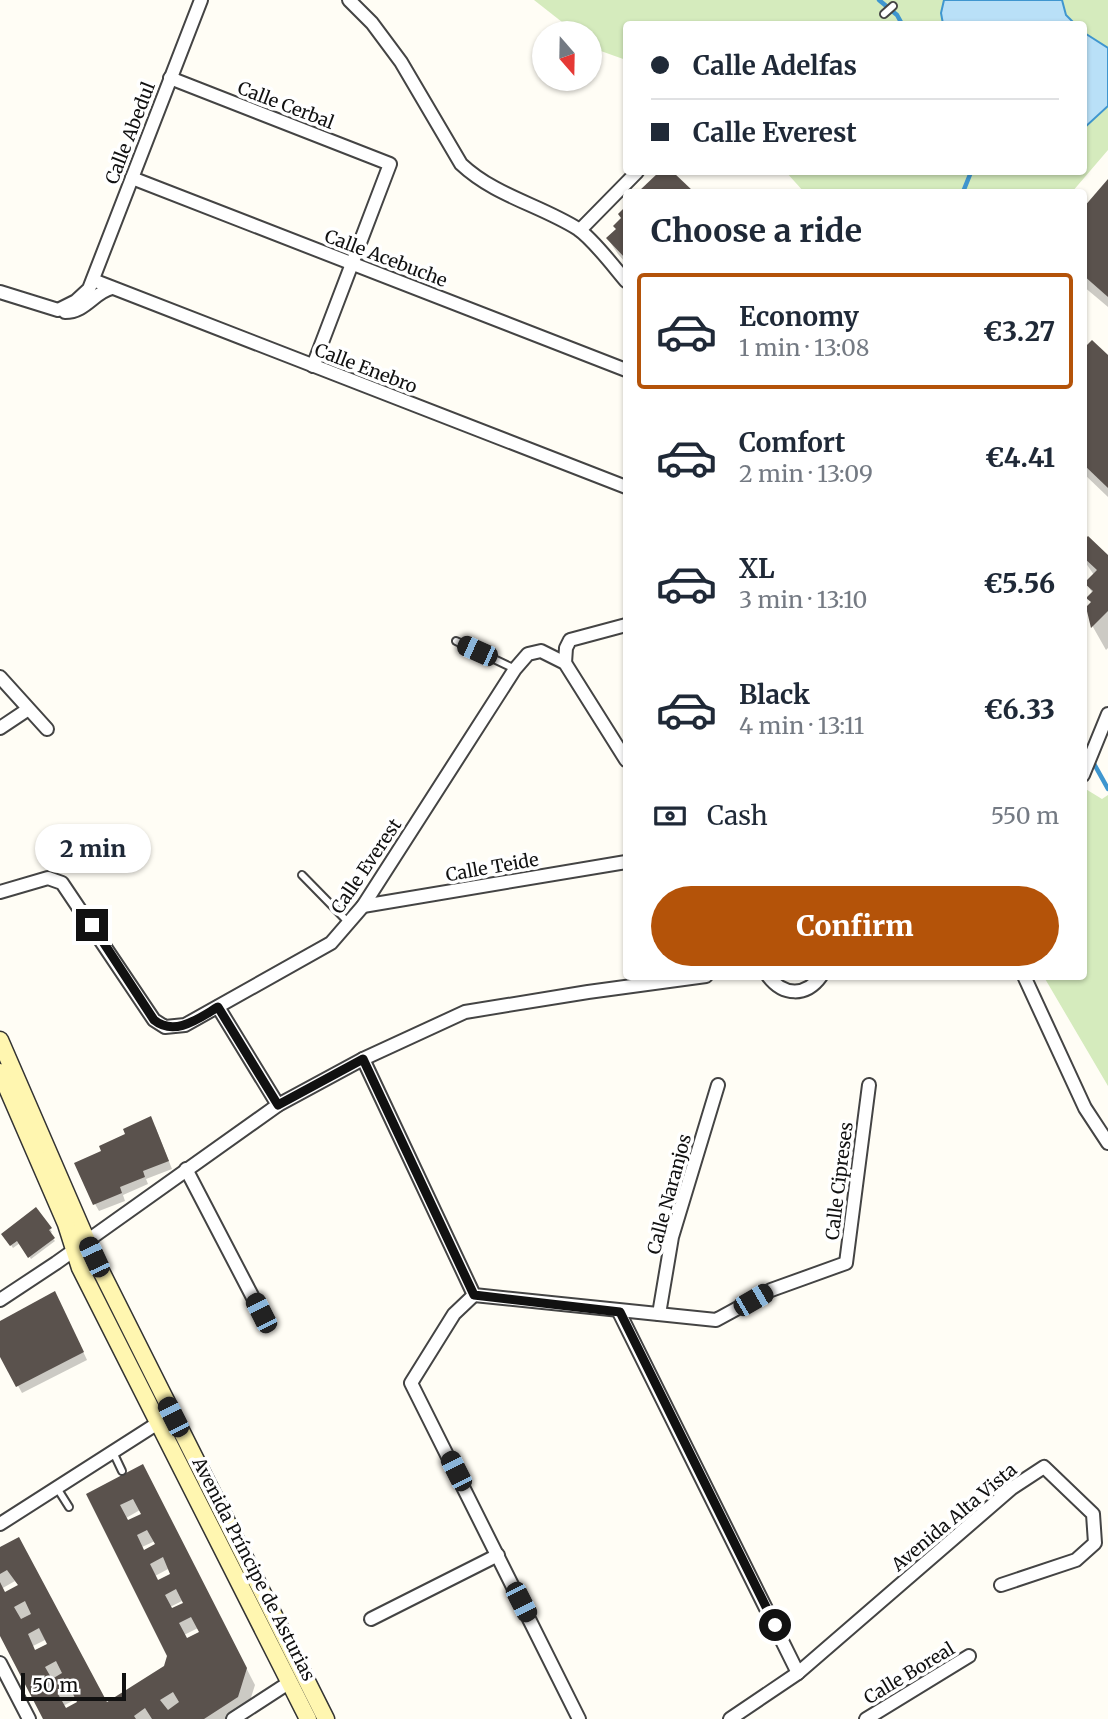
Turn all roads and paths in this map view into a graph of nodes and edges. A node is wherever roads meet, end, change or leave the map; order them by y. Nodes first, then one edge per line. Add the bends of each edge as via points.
1 (201, 0) edge
2 (349, 0) edge
3 (893, 6) dead end
4 (884, 15) dead end
5 (170, 78) junction
6 (634, 175) edge
7 (132, 178) junction
8 (580, 230) junction
9 (352, 263) junction
10 (623, 278) edge
11 (93, 280) junction
12 (113, 288) junction
13 (0, 292) edge
14 (58, 310) junction
15 (313, 366) junction
16 (623, 369) edge
17 (623, 486) edge
18 (623, 626) edge
19 (456, 642) dead end
20 (565, 663) junction
21 (515, 669) junction
22 (0, 677) edge
23 (27, 710) junction
24 (1106, 719) edge
25 (0, 728) edge
26 (47, 729) dead end
27 (623, 755) edge
28 (1087, 766) edge
29 (623, 863) edge
30 (302, 875) dead end
31 (0, 892) edge
32 (363, 906) junction
33 (349, 923) junction
34 (676, 980) edge
35 (772, 980) edge
36 (818, 980) edge
37 (1026, 980) edge
38 (218, 1007) junction
39 (0, 1040) edge
40 (363, 1059) junction
41 (0, 1072) edge
42 (719, 1085) dead end
43 (869, 1085) dead end
44 (278, 1105) junction
45 (1108, 1143) edge
46 (186, 1169) junction
47 (80, 1244) junction
48 (474, 1295) junction
49 (0, 1300) edge
50 (620, 1312) junction
51 (261, 1313) dead end
52 (659, 1314) junction
53 (158, 1423) junction
54 (114, 1452) junction
55 (122, 1471) dead end
56 (57, 1488) junction
57 (69, 1507) dead end
58 (0, 1524) edge
59 (498, 1555) junction
60 (1001, 1585) dead end
61 (371, 1619) dead end
62 (969, 1656) dead end
63 (0, 1663) edge
64 (798, 1673) junction
65 (290, 1682) junction
66 (29, 1719) edge
67 (233, 1719) edge
68 (308, 1719) edge
69 (326, 1719) edge
70 (579, 1719) edge
71 (730, 1719) edge
72 (866, 1719) edge

1 - 5 street, Calle Abedul
2 - 8 street via 401,62 461,164 473,176
3 - 4 lane
5 - 7 street, Calle Abedul
5 - 9 street, Calle Cerbal via 390,164
6 - 8 street
7 - 9 street, Calle Acebuche
7 - 11 street, Calle Abedul
8 - 10 street
9 - 15 street
9 - 16 street, Calle Acebuche
11 - 12 street, Calle Enebro
11 - 14 street via 83,296
12 - 14 street via 81,308
12 - 15 street, Calle Enebro
13 - 14 street
15 - 17 street, Calle Enebro
18 - 20 street via 570,640
19 - 21 lane
20 - 21 street, Calle Everest via 541,651 528,654
20 - 27 street
21 - 32 street, Calle Everest
22 - 23 street
23 - 25 street
23 - 26 street
24 - 28 street
29 - 32 street, Calle Teide
30 - 33 lane
31 - 38 street, Calle Everest via 48,878 62,883 160,1025 185,1025
32 - 33 street, Calle Everest
33 - 38 street, Calle Everest via 331,943
34 - 40 street via 465,1012
35 - 36 street via 780,989 798,992
37 - 45 street via 1085,1108
38 - 44 street
39 - 47 street
40 - 44 street
40 - 48 street
41 - 47 street
42 - 52 street, Calle Naranjos via 672,1237
43 - 52 street, Calle Cipreses via 846,1263 771,1290 716,1320
44 - 46 street
46 - 47 street
46 - 51 street
47 - 49 street
47 - 53 street, Avenida Príncipe de Asturias via 80,1268
47 - 69 street via 131,1328
48 - 50 street, Calle Cipreses
48 - 59 street via 454,1314 411,1383
50 - 52 street, Calle Cipreses
50 - 64 street
53 - 54 street
53 - 65 street, Avenida Príncipe de Asturias
54 - 55 lane
54 - 56 street
56 - 57 lane
56 - 58 street
59 - 61 street
59 - 70 street
60 - 64 street, Avenida Alta Vista via 1076,1560 1095,1543 1093,1514 1044,1467 1012,1488
62 - 72 street, Calle Boreal
63 - 66 street
64 - 71 street, Avenida Alta Vista
65 - 67 street
65 - 68 street, Avenida Príncipe de Asturias

